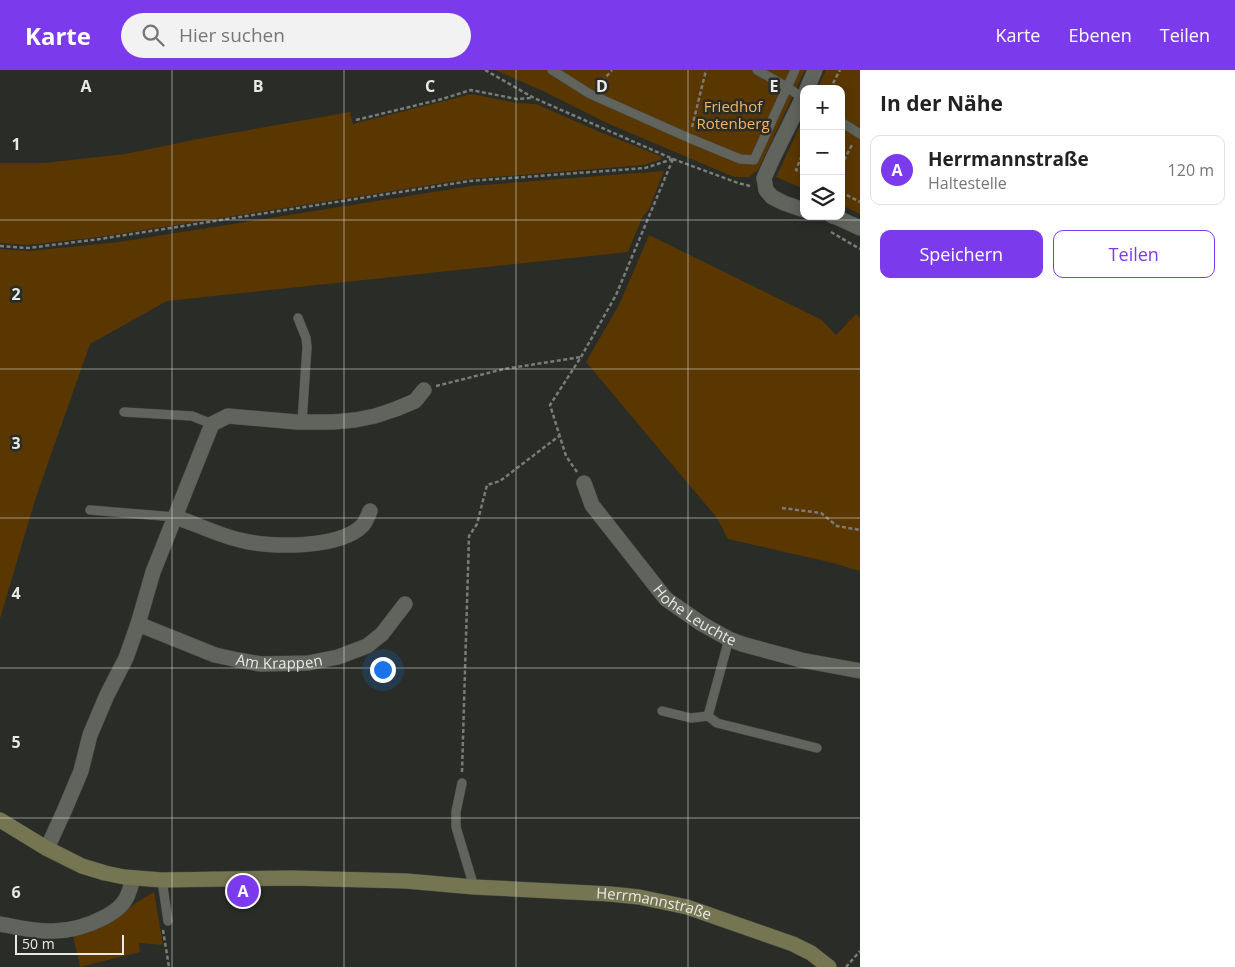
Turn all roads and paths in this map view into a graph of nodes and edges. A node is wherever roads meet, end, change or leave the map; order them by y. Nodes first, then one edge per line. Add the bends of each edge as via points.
1 (485, 70) edge
2 (552, 70) edge
3 (612, 70) edge
4 (706, 70) edge
5 (758, 70) edge
6 (795, 70) edge
7 (815, 70) edge
8 (840, 70) edge
9 (808, 85) edge
10 (832, 85) edge
11 (786, 87) junction
12 (800, 93) edge
13 (590, 94) junction
14 (534, 98) junction
15 (800, 103) edge
16 (356, 120) dead end
17 (845, 124) edge
18 (859, 133) edge
19 (689, 138) junction
20 (673, 159) junction
21 (845, 159) edge
22 (800, 160) edge
23 (800, 172) edge
24 (766, 190) junction
25 (845, 194) edge
26 (860, 202) edge
27 (800, 209) edge
28 (843, 220) edge
29 (860, 228) edge
30 (0, 246) edge
31 (298, 318) dead end
32 (581, 357) junction
33 (424, 390) joint
34 (124, 412) dead end
35 (302, 422) junction
36 (212, 424) junction
37 (559, 436) junction
38 (584, 483) joint
39 (782, 508) dead end
40 (90, 510) dead end
41 (370, 512) dead end
42 (175, 517) junction
43 (860, 530) edge
44 (405, 604) dead end
45 (138, 624) junction
46 (729, 639) junction
47 (860, 671) edge
48 (662, 711) dead end
49 (708, 716) junction
50 (816, 748) dead end
51 (462, 783) joint
52 (0, 820) edge
53 (46, 848) junction
54 (133, 878) junction
55 (162, 880) junction
56 (474, 887) junction
57 (168, 921) dead end
58 (0, 924) edge
59 (860, 951) edge
60 (829, 967) edge
61 (846, 967) edge

1 - 14 path
2 - 13 lane
3 - 13 path
4 - 19 path
5 - 11 lane
6 - 11 lane
7 - 9 street
8 - 10 path
11 - 12 lane
11 - 19 lane via 754,160 740,159
13 - 19 lane
14 - 16 path via 517,99 470,90
14 - 20 path
15 - 24 street via 764,178
17 - 18 lane
18 - 21 path
20 - 24 path
20 - 30 path via 645,168 470,181 100,239 28,248
20 - 32 path via 616,295
22 - 23 path via 796,170
24 - 27 street via 772,197
25 - 26 path
28 - 29 street
31 - 35 lane via 307,347
32 - 33 path via 504,368
32 - 37 path via 550,405
33 - 35 street via 415,401 375,416 333,422
34 - 36 lane via 192,416
35 - 36 street via 228,416
36 - 42 street
37 - 38 path via 566,456
37 - 51 path via 500,481 487,485 477,524 469,536
38 - 46 street, Hohe Leuchte via 592,505 666,599
39 - 43 path via 821,513 837,526
40 - 42 lane
41 - 42 street via 363,525 351,533 334,540 291,546 240,540
42 - 45 street via 153,572
44 - 45 street, Am Krappen via 382,634 367,646 338,657 308,663 261,664 215,655
45 - 53 street via 90,735 81,770
46 - 47 street, Hohe Leuchte via 801,660
46 - 49 lane
48 - 49 lane via 691,718
49 - 50 lane via 716,723
51 - 56 lane via 456,828
52 - 53 street, Herrmannstraße
53 - 54 street, Herrmannstraße via 95,871
54 - 55 street, Herrmannstraße
54 - 58 street via 128,895 117,910 97,921 52,932
55 - 56 street, Herrmannstraße via 323,878
55 - 57 lane
56 - 60 street, Herrmannstraße via 610,894 673,903 793,944
59 - 61 path

